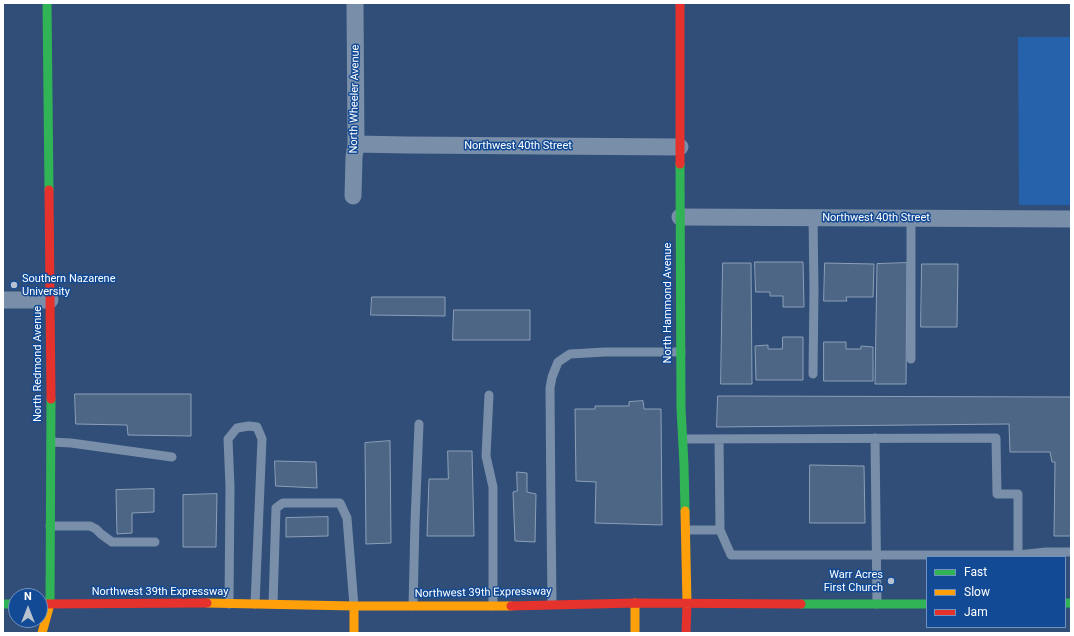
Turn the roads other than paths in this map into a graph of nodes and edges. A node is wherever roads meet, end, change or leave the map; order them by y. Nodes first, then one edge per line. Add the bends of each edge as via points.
1 (47, 3) edge
2 (355, 3) edge
3 (680, 3) edge
4 (356, 144) junction
5 (680, 147) junction
6 (353, 196) dead end
7 (680, 217) junction
8 (813, 217) junction
9 (911, 218) junction
10 (1071, 219) edge
11 (3, 300) edge
12 (50, 300) junction
13 (680, 352) junction
14 (911, 359) dead end
15 (813, 374) dead end
16 (489, 395) dead end
17 (419, 424) dead end
18 (875, 438) junction
19 (683, 439) junction
20 (720, 439) junction
21 (51, 442) junction
22 (172, 458) dead end
23 (50, 526) junction
24 (685, 530) junction
25 (720, 530) junction
26 (155, 542) dead end
27 (1071, 552) edge
28 (877, 555) junction
29 (1018, 555) junction
30 (635, 603) junction
31 (50, 604) junction
32 (229, 604) junction
33 (255, 604) junction
34 (273, 604) junction
35 (552, 604) junction
36 (687, 604) junction
37 (877, 604) junction
38 (926, 604) edge
39 (354, 606) junction
40 (413, 606) junction
41 (493, 606) junction
42 (42, 633) edge
43 (354, 633) edge
44 (635, 633) edge
45 (686, 633) edge

1 - 12 main road, North Redmond Avenue
2 - 4 street, North Wheeler Avenue
3 - 5 main road, North Hammond Avenue
4 - 5 street, Northwest 40th Street
4 - 6 street, North Wheeler Avenue
5 - 7 main road, North Hammond Avenue
7 - 8 street, Northwest 40th Street
7 - 13 main road, North Hammond Avenue
8 - 9 street, Northwest 40th Street
8 - 15 lane
9 - 10 street, Northwest 40th Street
9 - 14 lane
11 - 12 street
12 - 21 main road, North Redmond Avenue
13 - 19 main road, North Hammond Avenue
13 - 35 lane via 570,354 558,362 550,388
16 - 41 lane via 486,456 493,487
17 - 40 lane
18 - 20 lane
18 - 28 lane
18 - 29 lane via 996,438 997,494 1018,494
19 - 20 lane
19 - 24 main road, North Hammond Avenue
20 - 25 lane
21 - 22 lane
21 - 23 main road, North Redmond Avenue
23 - 26 lane via 90,526 112,542
23 - 31 main road, North Redmond Avenue
24 - 25 lane
24 - 36 main road, North Hammond Avenue
25 - 28 lane via 731,555
27 - 29 lane
28 - 29 lane
28 - 37 lane
30 - 35 main road, Northwest 39th Expressway
30 - 36 main road, Northwest 39th Expressway
30 - 44 main road
31 - 32 main road, Northwest 39th Expressway
31 - 42 main road, North Redmond Avenue
32 - 33 main road, Northwest 39th Expressway
32 - 33 lane via 228,439 237,428 257,426 262,439
33 - 34 main road, Northwest 39th Expressway
34 - 39 main road, Northwest 39th Expressway
34 - 39 lane via 276,508 282,503 340,503 347,518
35 - 41 main road, Northwest 39th Expressway
36 - 37 main road, Northwest 39th Expressway
36 - 45 main road, North Hammond Avenue
37 - 38 main road, Northwest 39th Expressway
39 - 40 main road, Northwest 39th Expressway
39 - 43 main road
40 - 41 main road, Northwest 39th Expressway

